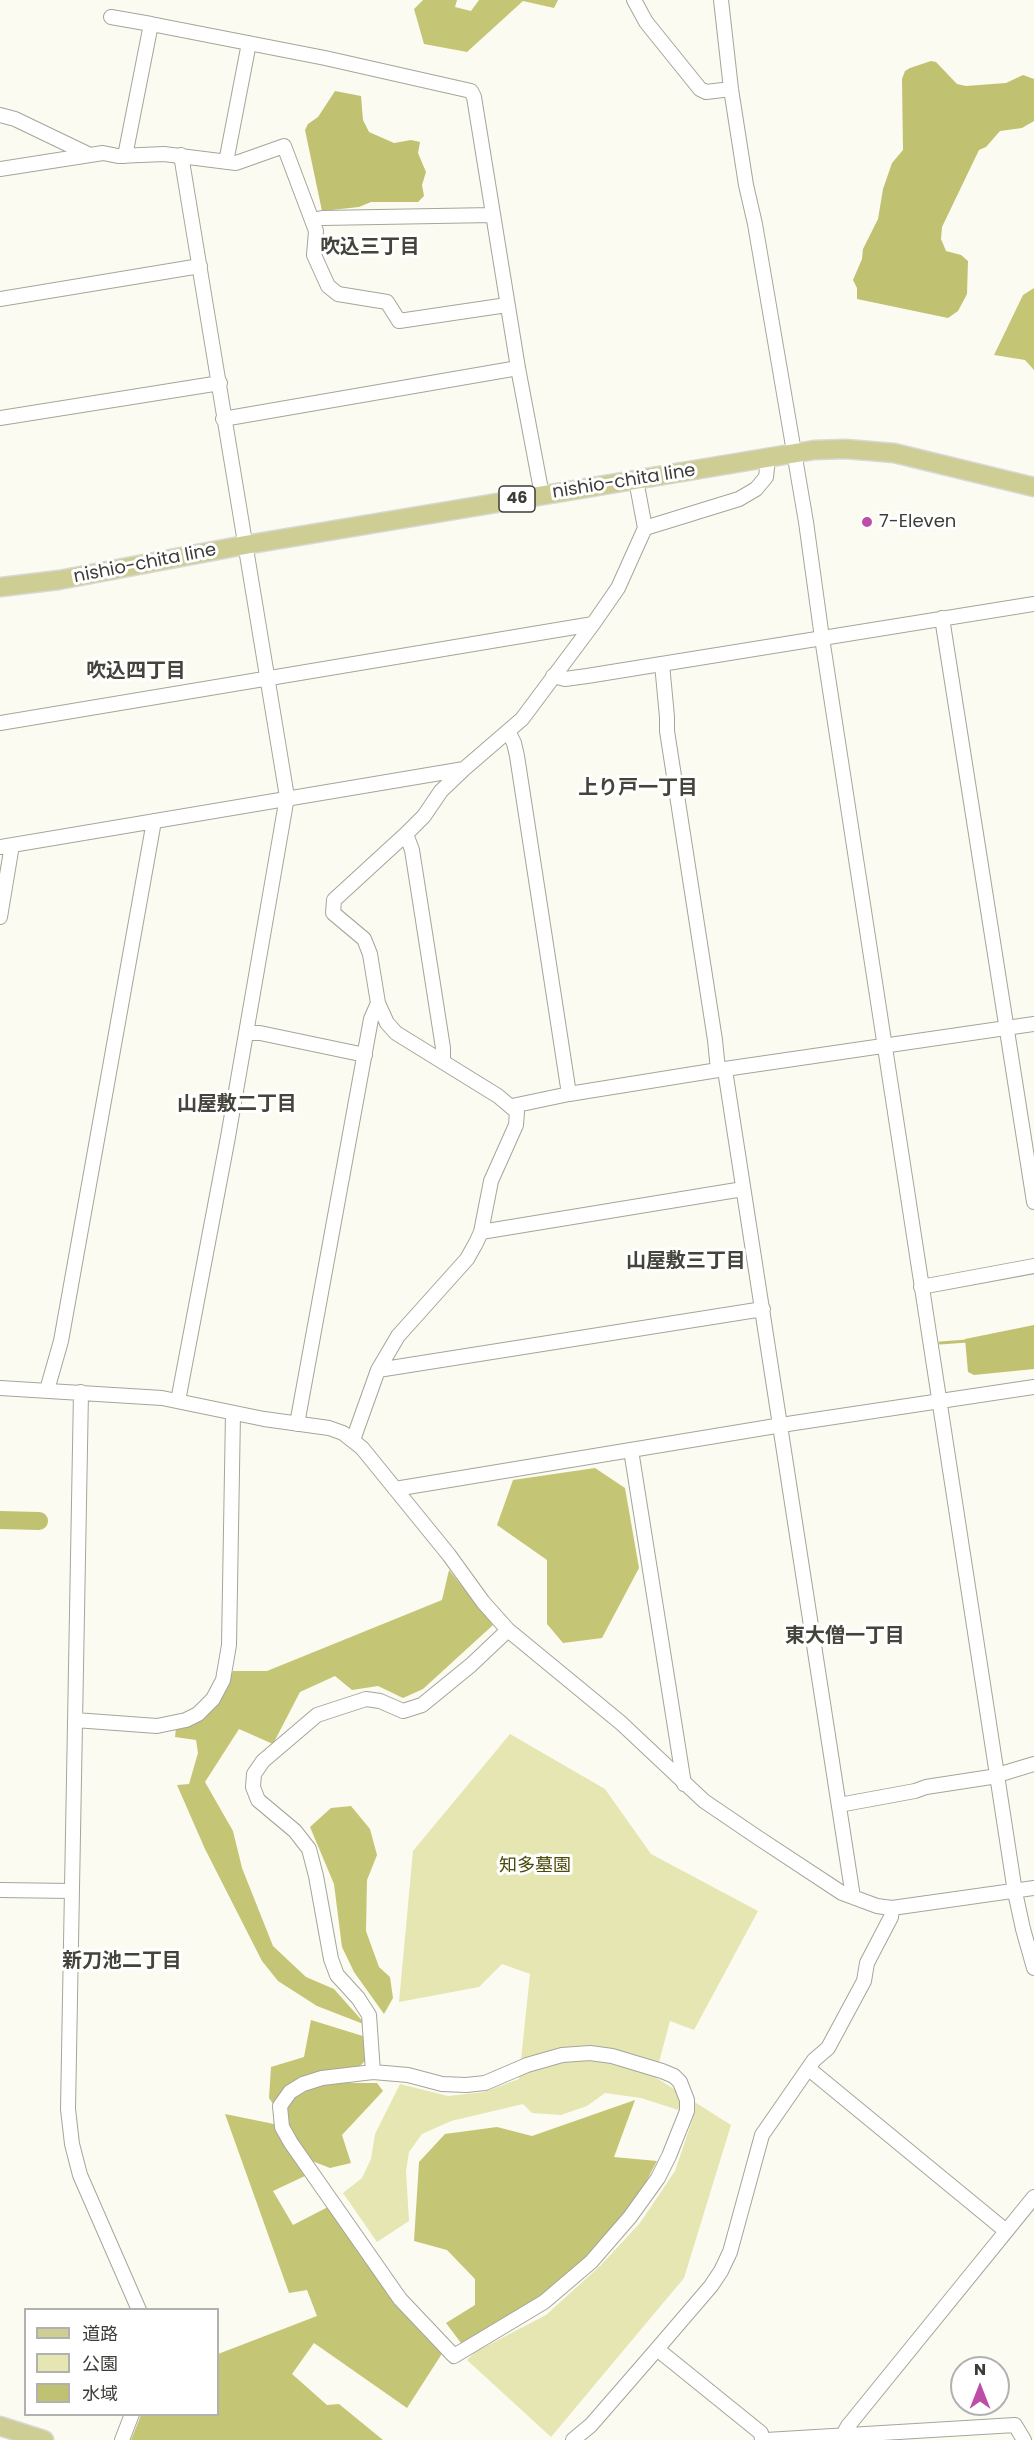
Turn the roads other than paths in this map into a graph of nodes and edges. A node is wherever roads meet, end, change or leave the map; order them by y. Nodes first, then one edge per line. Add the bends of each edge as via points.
1 (634, 0) edge
2 (721, 0) edge
3 (111, 17) dead end
4 (151, 24) junction
5 (249, 44) junction
6 (731, 89) junction
7 (0, 115) edge
8 (90, 155) junction
9 (181, 155) junction
10 (125, 156) junction
11 (226, 162) junction
12 (0, 169) edge
13 (493, 215) junction
14 (312, 220) junction
15 (200, 266) junction
16 (0, 299) edge
17 (507, 305) junction
18 (518, 368) junction
19 (220, 383) junction
20 (0, 418) edge
21 (223, 419) junction
22 (793, 454) junction
23 (768, 459) junction
24 (636, 480) junction
25 (1034, 487) edge
26 (542, 495) junction
27 (645, 528) junction
28 (244, 545) junction
29 (0, 587) edge
30 (1034, 604) edge
31 (942, 618) junction
32 (593, 624) junction
33 (822, 638) junction
34 (662, 664) junction
35 (553, 676) junction
36 (269, 678) junction
37 (0, 723) edge
38 (508, 731) junction
39 (464, 769) junction
40 (287, 797) junction
41 (154, 821) junction
42 (406, 834) junction
43 (6, 846) edge
44 (0, 917) edge
45 (378, 1004) junction
46 (1034, 1024) edge
47 (1006, 1028) junction
48 (246, 1033) junction
49 (885, 1045) junction
50 (365, 1055) junction
51 (442, 1062) junction
52 (721, 1070) junction
53 (569, 1094) junction
54 (512, 1106) junction
55 (743, 1190) junction
56 (1034, 1202) edge
57 (481, 1232) junction
58 (1034, 1266) edge
59 (921, 1287) junction
60 (763, 1309) junction
61 (378, 1370) junction
62 (1034, 1387) edge
63 (0, 1388) edge
64 (47, 1390) junction
65 (81, 1392) junction
66 (178, 1401) junction
67 (940, 1401) junction
68 (233, 1413) junction
69 (297, 1424) junction
70 (781, 1426) junction
71 (353, 1440) junction
72 (631, 1450) junction
73 (395, 1489) junction
74 (508, 1630) junction
75 (75, 1720) junction
76 (1034, 1764) edge
77 (999, 1775) junction
78 (684, 1784) junction
79 (839, 1805) junction
80 (1034, 1888) edge
81 (0, 1890) edge
82 (71, 1891) junction
83 (1015, 1892) junction
84 (853, 1897) junction
85 (892, 1908) junction
86 (1034, 1968) edge
87 (809, 2069) junction
88 (374, 2072) junction
89 (1034, 2197) edge
90 (1006, 2231) junction
91 (138, 2308) edge
92 (657, 2349) junction
93 (132, 2416) edge
94 (0, 2426) edge
95 (841, 2438) edge
96 (44, 2440) edge
97 (122, 2440) edge
98 (573, 2440) edge
99 (764, 2440) edge
100 (1024, 2440) edge

1 - 6 street via 646,22 699,89
2 - 6 street
3 - 4 street
4 - 5 street
4 - 10 street
5 - 11 street
5 - 13 street via 325,57 471,91
6 - 22 street
7 - 8 street
8 - 10 street
8 - 12 street
9 - 10 street
9 - 11 street
9 - 15 street
11 - 14 street via 236,163 284,146
13 - 14 street
13 - 17 street
14 - 17 street via 316,231 314,255 328,286 338,294 387,302 399,321
15 - 16 street
15 - 19 street
17 - 18 street
18 - 21 street
18 - 26 street
19 - 20 street
19 - 21 street
21 - 28 street
22 - 23 main road, nishio-chita line / 46
22 - 25 main road, nishio-chita line / 46 via 846,449 894,453
22 - 33 street
23 - 24 main road, nishio-chita line / 46
23 - 27 street via 766,477 756,489
24 - 26 main road, nishio-chita line / 46
24 - 27 street
26 - 28 main road, nishio-chita line / 46
27 - 32 street via 618,588
28 - 29 main road, nishio-chita line / 46 via 59,580
28 - 36 street
30 - 31 street
31 - 33 street
31 - 47 street
32 - 35 street
32 - 36 street
33 - 34 street
33 - 49 street
34 - 35 street via 565,679
34 - 52 street via 667,731
35 - 38 street via 522,719
36 - 37 street
36 - 40 street
38 - 39 street
38 - 53 street via 517,756
39 - 40 street
39 - 42 street
40 - 41 street
40 - 48 street
41 - 43 street
41 - 64 street via 63,1330
42 - 45 street via 334,900 333,913 364,939
42 - 51 street via 412,850
43 - 44 street
45 - 50 street via 370,1019
45 - 51 street via 396,1034
46 - 47 street
47 - 49 street
47 - 56 street
48 - 50 street
48 - 66 street
49 - 52 street
49 - 59 street
50 - 69 street
51 - 54 street
52 - 53 street
52 - 55 street
53 - 54 street
54 - 57 street via 517,1112 516,1125 491,1181
55 - 57 street
55 - 60 street
57 - 61 street via 467,1259 398,1336
58 - 59 street
59 - 67 street
60 - 61 street
60 - 70 street
61 - 71 street
62 - 67 street
63 - 64 street
64 - 65 street
65 - 66 street
65 - 75 street
66 - 68 street
67 - 70 street
67 - 77 street
68 - 69 street
68 - 75 street via 229,1645 223,1680 213,1699 186,1720 157,1726
69 - 71 street via 329,1428
70 - 72 street
70 - 79 street
71 - 73 street
72 - 73 street
72 - 78 street
73 - 74 street
74 - 78 street via 621,1723
74 - 88 street via 422,1705 403,1711 366,1699 317,1715 263,1761 255,1774 253,1787 258,1800 296,1831 309,1849 331,1959 337,1975 369,2015
75 - 82 street
76 - 77 street
77 - 79 street
77 - 83 street
78 - 84 street via 757,1837
79 - 84 street
80 - 83 street
81 - 82 street
82 - 91 street via 68,2109 72,2144 91,2204
83 - 85 street
83 - 86 street
84 - 85 street
85 - 87 street via 867,1963 864,1981 828,2048
87 - 90 street
87 - 92 street via 762,2135 730,2252 721,2271
88 - 88 street via 303,2084 290,2092 280,2106 282,2127 400,2299 454,2356 544,2302 591,2262 658,2178 687,2111 685,2090 674,2076 590,2053 556,2056 485,2083 466,2085
89 - 90 street
90 - 95 street
92 - 98 street via 591,2425
92 - 99 street via 761,2433
93 - 97 street
94 - 96 main road
95 - 99 street
95 - 100 street via 1015,2425

